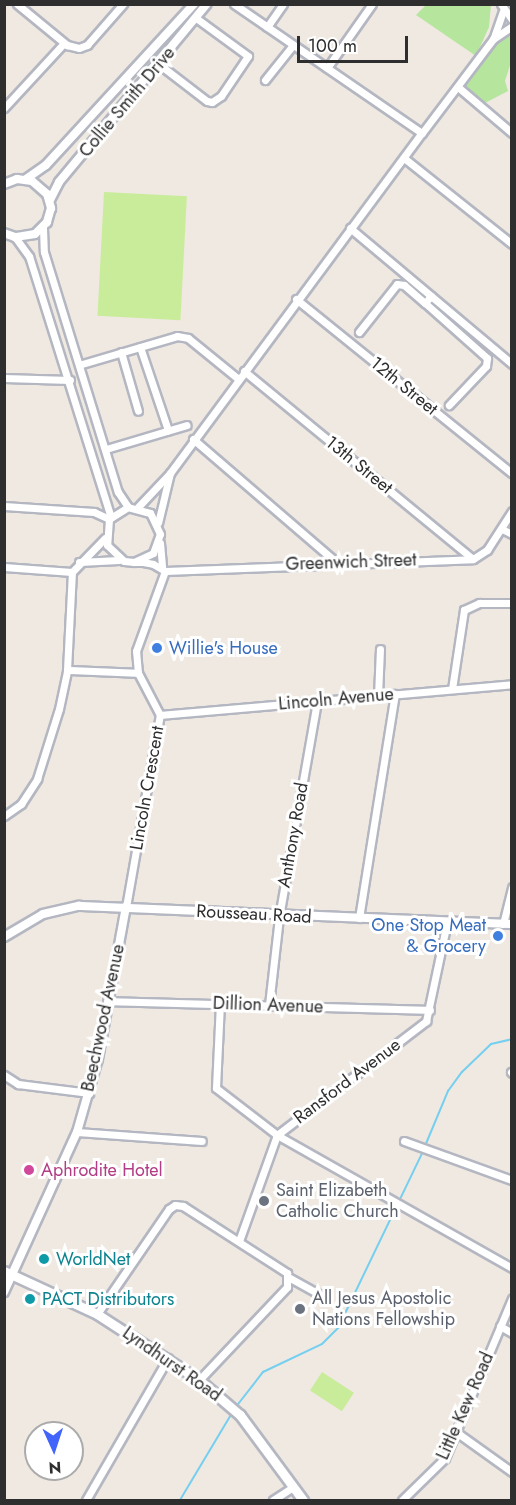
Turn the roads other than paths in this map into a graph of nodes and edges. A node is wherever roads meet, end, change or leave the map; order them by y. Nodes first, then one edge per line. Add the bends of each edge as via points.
1 (17, 4) edge
2 (123, 4) edge
3 (194, 4) edge
4 (207, 4) edge
5 (234, 4) edge
6 (283, 4) edge
7 (372, 4) edge
8 (502, 8) edge
9 (196, 18) junction
10 (512, 20) edge
11 (512, 26) edge
12 (267, 27) junction
13 (493, 39) junction
14 (64, 43) junction
15 (293, 45) junction
16 (160, 65) junction
17 (327, 68) junction
18 (265, 80) dead end
19 (458, 87) junction
20 (4, 108) edge
21 (422, 133) junction
22 (512, 133) edge
23 (404, 158) junction
24 (26, 179) junction
25 (4, 184) edge
26 (50, 201) junction
27 (43, 228) junction
28 (350, 228) junction
29 (4, 232) edge
30 (512, 233) edge
31 (15, 237) junction
32 (509, 241) edge
33 (430, 296) junction
34 (296, 299) junction
35 (425, 303) junction
36 (359, 332) dead end
37 (140, 347) junction
38 (121, 352) junction
39 (82, 364) junction
40 (512, 364) edge
41 (244, 371) junction
42 (4, 378) edge
43 (237, 378) junction
44 (70, 380) junction
45 (449, 405) dead end
46 (138, 411) dead end
47 (187, 424) dead end
48 (168, 430) junction
49 (193, 440) junction
50 (106, 449) junction
51 (170, 473) junction
52 (512, 473) edge
53 (4, 506) edge
54 (128, 507) junction
55 (138, 507) junction
56 (512, 511) edge
57 (110, 518) junction
58 (158, 523) junction
59 (501, 529) junction
60 (160, 534) junction
61 (512, 534) edge
62 (105, 538) junction
63 (473, 559) junction
64 (124, 561) junction
65 (134, 562) junction
66 (336, 562) junction
67 (78, 563) junction
68 (4, 567) edge
69 (164, 569) junction
70 (72, 572) junction
71 (512, 603) edge
72 (380, 649) dead end
73 (68, 670) junction
74 (138, 673) junction
75 (512, 684) edge
76 (452, 689) junction
77 (395, 694) junction
78 (378, 696) junction
79 (317, 701) junction
80 (160, 715) junction
81 (4, 816) edge
82 (512, 887) edge
83 (126, 907) junction
84 (279, 917) junction
85 (359, 918) junction
86 (447, 922) junction
87 (507, 924) edge
88 (4, 937) edge
89 (107, 1001) junction
90 (220, 1003) junction
91 (268, 1005) junction
92 (430, 1010) junction
93 (4, 1075) edge
94 (89, 1093) junction
95 (77, 1132) junction
96 (277, 1135) junction
97 (202, 1141) dead end
98 (404, 1142) dead end
99 (512, 1180) edge
100 (239, 1241) junction
101 (512, 1268) edge
102 (4, 1271) edge
103 (14, 1276) junction
104 (290, 1278) junction
105 (4, 1292) edge
106 (321, 1295) dead end
107 (512, 1299) edge
108 (97, 1314) junction
109 (500, 1326) junction
110 (512, 1333) edge
111 (168, 1358) junction
112 (199, 1380) junction
113 (456, 1432) junction
114 (512, 1472) edge
115 (293, 1487) junction
116 (86, 1500) edge
117 (273, 1500) edge
118 (303, 1500) edge
119 (402, 1500) edge

1 - 14 street
2 - 14 street via 87,45 73,47
3 - 24 street, Collie Smith Drive via 46,165
4 - 9 street, Collie Smith Drive
5 - 12 street
6 - 12 street
7 - 17 street
8 - 10 street
8 - 13 street
9 - 16 street, Collie Smith Drive
9 - 16 street via 248,56 221,96 207,101
11 - 13 street
12 - 15 street
13 - 19 street
14 - 20 street
15 - 17 street
15 - 18 street
16 - 26 street, Collie Smith Drive via 58,182
17 - 21 street
19 - 21 street
19 - 22 street
21 - 23 street
23 - 28 street
23 - 32 street
24 - 25 street
24 - 26 street via 43,189
26 - 27 street, Collie Smith Drive via 50,215
27 - 31 street via 35,234
27 - 39 street via 44,252
28 - 33 street
28 - 34 street
29 - 31 street
30 - 32 street
31 - 44 street via 29,256
33 - 35 street
33 - 40 street
34 - 41 street
34 - 52 street, 12th Street
35 - 36 street via 404,285 396,284
35 - 45 street via 488,358 486,366
37 - 38 street
37 - 43 street via 177,336 188,338
37 - 48 street
38 - 39 street
38 - 46 street
39 - 50 street
41 - 43 street
41 - 63 street, 13th Street
42 - 44 street
43 - 49 street
44 - 57 street
47 - 48 street
48 - 50 street
49 - 51 street
49 - 66 street
50 - 54 street via 118,492
51 - 55 street
51 - 58 street
53 - 57 street via 94,512
54 - 55 street
54 - 57 street
55 - 58 street
56 - 59 street
57 - 62 street
58 - 60 street
59 - 61 street
59 - 63 street via 487,550
60 - 65 street via 153,553
60 - 69 street
62 - 64 street via 111,552
62 - 67 street
63 - 66 street, Greenwich Street
64 - 65 street
64 - 67 street via 98,558
65 - 69 street, Greenwich Street
66 - 69 street, Greenwich Street
67 - 70 street
68 - 70 street
69 - 74 street, Lincoln Crescent via 136,651
70 - 73 street
71 - 76 street via 479,603 464,610
72 - 78 street
73 - 74 street
73 - 81 street via 37,779 21,804
74 - 80 street, Lincoln Crescent
75 - 76 street, Lincoln Avenue
76 - 77 street, Lincoln Avenue
77 - 78 street, Lincoln Avenue
77 - 85 street
78 - 79 street, Lincoln Avenue
79 - 80 street, Lincoln Avenue
79 - 84 street, Anthony Road
80 - 83 street, Lincoln Crescent
82 - 87 street
83 - 84 street, Rousseau Road
83 - 88 street, Rousseau Road via 62,908 42,914
83 - 89 street, Beechwood Avenue
84 - 85 street, Rousseau Road
84 - 91 street, Anthony Road
85 - 86 street, Rousseau Road
86 - 87 street, Rousseau Road
86 - 92 street, Ransford Avenue
89 - 90 street, Dillion Avenue
89 - 94 street, Beechwood Avenue
90 - 91 street, Dillion Avenue
90 - 96 street via 216,1088
91 - 92 street, Dillion Avenue
92 - 96 street, Ransford Avenue via 426,1021
93 - 94 street via 18,1084
94 - 95 street, Beechwood Avenue
95 - 97 street
95 - 103 street, Beechwood Avenue
96 - 100 street, Ransford Avenue
96 - 101 street
98 - 99 street
100 - 104 street
100 - 108 street via 183,1206 172,1206
102 - 103 main road, Lyndhurst Road
103 - 105 street, Beechwood Avenue
103 - 108 main road, Lyndhurst Road
104 - 106 street
104 - 112 street via 287,1287
107 - 109 street, Little Kew Road
108 - 111 main road, Lyndhurst Road
109 - 110 street
109 - 113 street, Little Kew Road
111 - 112 main road, Lyndhurst Road
111 - 116 street
112 - 115 main road, Lyndhurst Road via 240,1415
113 - 114 street
113 - 119 street, Little Kew Road via 445,1458
115 - 117 street
115 - 118 main road, Lyndhurst Road

